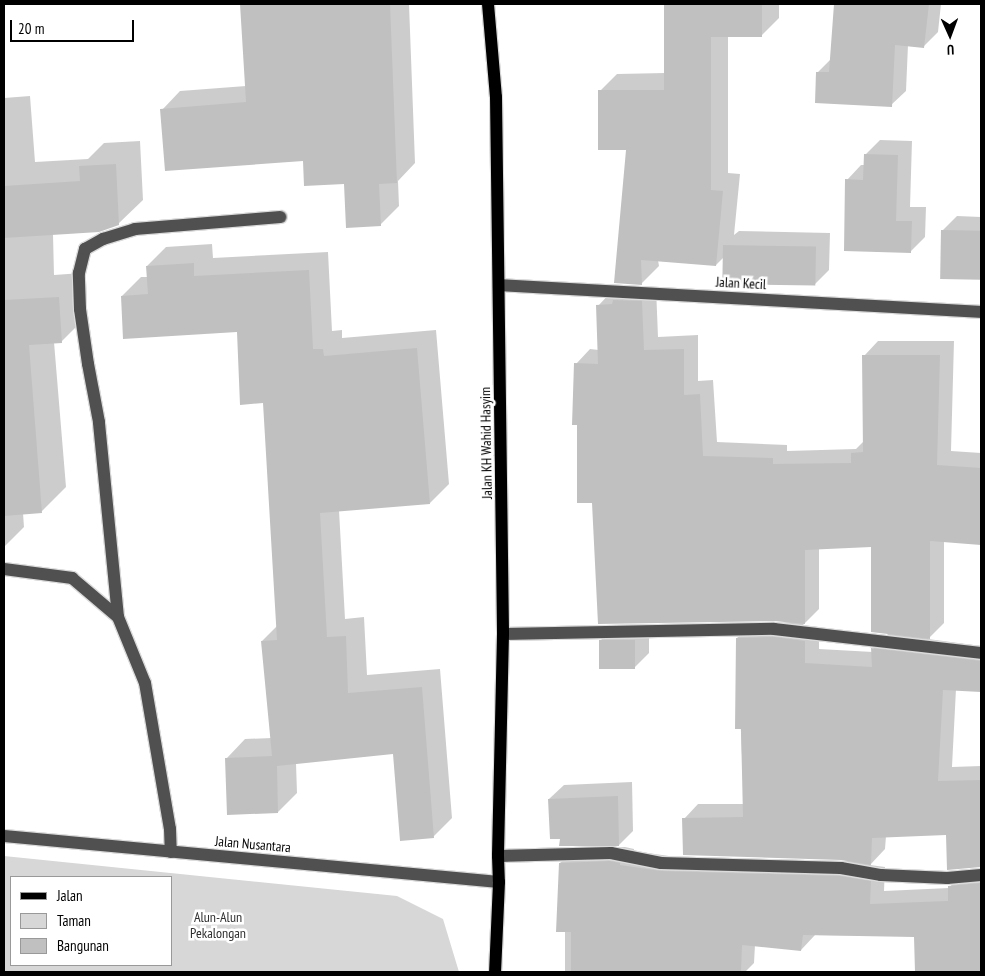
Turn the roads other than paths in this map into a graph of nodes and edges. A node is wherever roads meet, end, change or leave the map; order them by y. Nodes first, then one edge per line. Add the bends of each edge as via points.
1 (488, 4) edge
2 (281, 217) dead end
3 (499, 285) junction
4 (981, 312) edge
5 (4, 569) edge
6 (118, 617) junction
7 (503, 634) junction
8 (981, 653) edge
9 (4, 836) edge
10 (171, 852) junction
11 (498, 856) junction
12 (981, 875) edge
13 (499, 882) junction
14 (495, 972) edge

1 - 3 main road, Jalan KH Wahid Hasyim via 496,97
2 - 6 street via 135,229 103,238 85,249 79,273 80,310 99,422
3 - 4 street, Jalan Kecil
3 - 7 main road, Jalan KH Wahid Hasyim
5 - 6 street via 72,578
6 - 10 street via 145,683 170,829
7 - 8 street via 774,629
7 - 11 main road, Jalan KH Wahid Hasyim
9 - 10 street, Jalan Nusantara
10 - 13 street, Jalan Nusantara
11 - 12 street via 611,853 661,863 834,868 881,875 947,878
11 - 13 main road, Jalan KH Wahid Hasyim
13 - 14 main road, Jalan KH Wahid Hasyim

